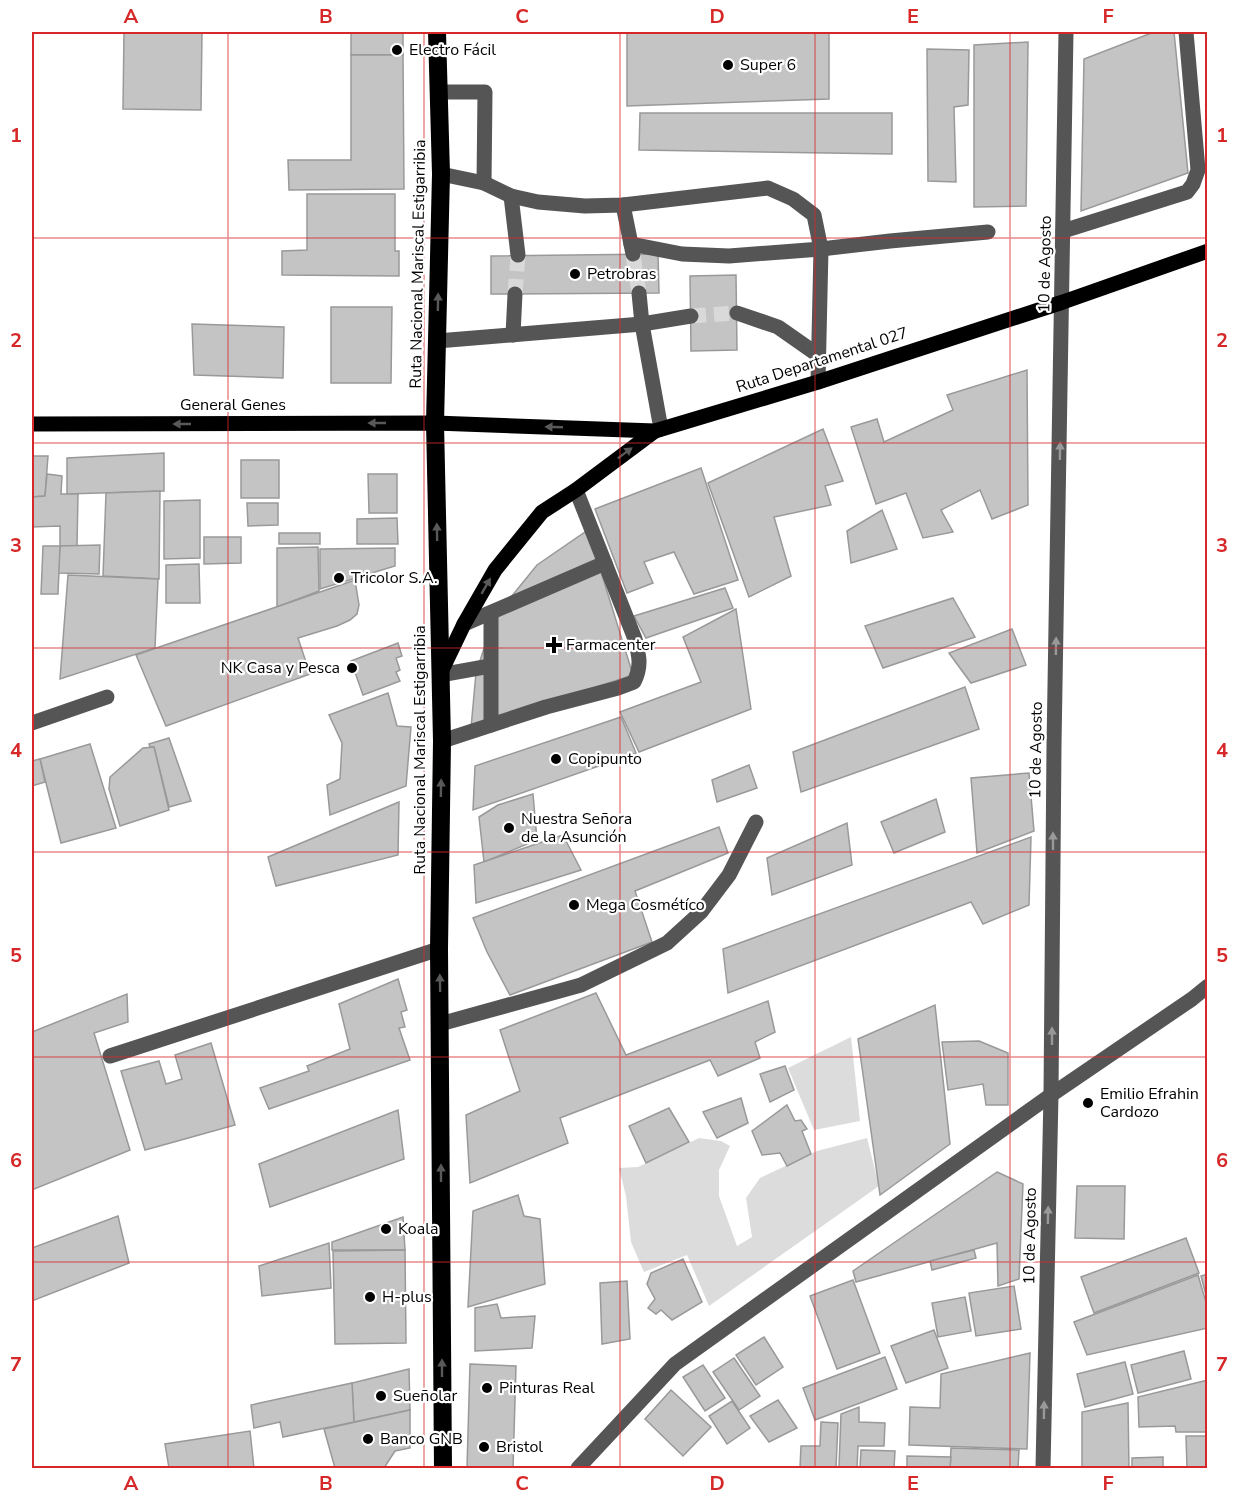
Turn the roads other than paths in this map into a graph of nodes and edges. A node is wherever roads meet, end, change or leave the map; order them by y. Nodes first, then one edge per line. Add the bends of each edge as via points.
1 (437, 32) edge
2 (1066, 32) edge
3 (1186, 32) edge
4 (438, 92) junction
5 (441, 174) junction
6 (484, 183) junction
7 (511, 196) junction
8 (623, 205) junction
9 (1064, 231) junction
10 (988, 232) dead end
11 (821, 249) junction
12 (1208, 251) edge
13 (518, 255) tunnel mouth
14 (639, 293) tunnel mouth
15 (515, 294) tunnel mouth
16 (1063, 302) junction
17 (736, 313) tunnel mouth
18 (691, 316) tunnel mouth
19 (642, 324) junction
20 (513, 335) junction
21 (437, 341) junction
22 (818, 355) junction
23 (818, 382) junction
24 (435, 423) junction
25 (32, 424) edge
26 (658, 430) junction
27 (576, 490) junction
28 (605, 563) junction
29 (490, 613) junction
30 (464, 624) junction
31 (490, 666) junction
32 (440, 675) junction
33 (107, 697) dead end
34 (32, 723) edge
35 (491, 725) junction
36 (442, 741) junction
37 (756, 822) dead end
38 (439, 949) junction
39 (1208, 986) edge
40 (440, 1024) junction
41 (110, 1056) dead end
42 (1051, 1095) junction
43 (443, 1468) edge
44 (578, 1468) edge
45 (1043, 1468) edge

1 - 4 highway, Ruta Nacional Mariscal Estigarribia
2 - 9 street, 10 de Agosto
3 - 9 street via 1198,170 1193,184 1187,192
4 - 5 highway, Ruta Nacional Mariscal Estigarribia
4 - 6 street via 485,92
5 - 6 street
21 -> 5 highway, Ruta Nacional Mariscal Estigarribia
6 - 7 street
7 - 8 street via 585,206
7 - 13 street
8 - 11 street via 768,188 793,199 814,215
8 - 11 street via 632,249 729,256
9 - 16 street, 10 de Agosto
10 - 11 street
11 - 22 street
12 - 16 main road, Ruta Departamental 027
14 - 19 street
15 - 20 street
16 - 23 main road, Ruta Departamental 027
42 -> 16 street, 10 de Agosto
17 - 22 street via 778,327
18 - 19 street
19 - 20 street
19 - 26 street
20 - 21 street
21 - 24 highway, Ruta Nacional Mariscal Estigarribia
22 - 23 street
23 - 26 main road, Ruta Departamental 027
24 -> 25 main road, General Genes
26 -> 24 main road, Ruta Departamental 027
32 -> 24 highway, Ruta Nacional Mariscal Estigarribia
27 -> 26 main road
27 - 28 street
30 -> 27 main road via 495,570 542,512
28 - 29 street
28 - 35 street via 635,639 640,660 634,682
29 - 30 street
29 - 31 street
30 - 32 main road
31 - 32 street
31 - 35 street
32 - 36 highway, Ruta Nacional Mariscal Estigarribia
33 - 34 street
35 - 36 street
38 -> 36 highway, Ruta Nacional Mariscal Estigarribia
37 - 40 street via 729,874 701,912 667,943 581,985
40 -> 38 highway, Ruta Nacional Mariscal Estigarribia
38 - 41 street
39 - 42 street
43 -> 40 highway, Ruta Nacional Mariscal Estigarribia
42 - 44 street via 675,1364
45 -> 42 street, 10 de Agosto

